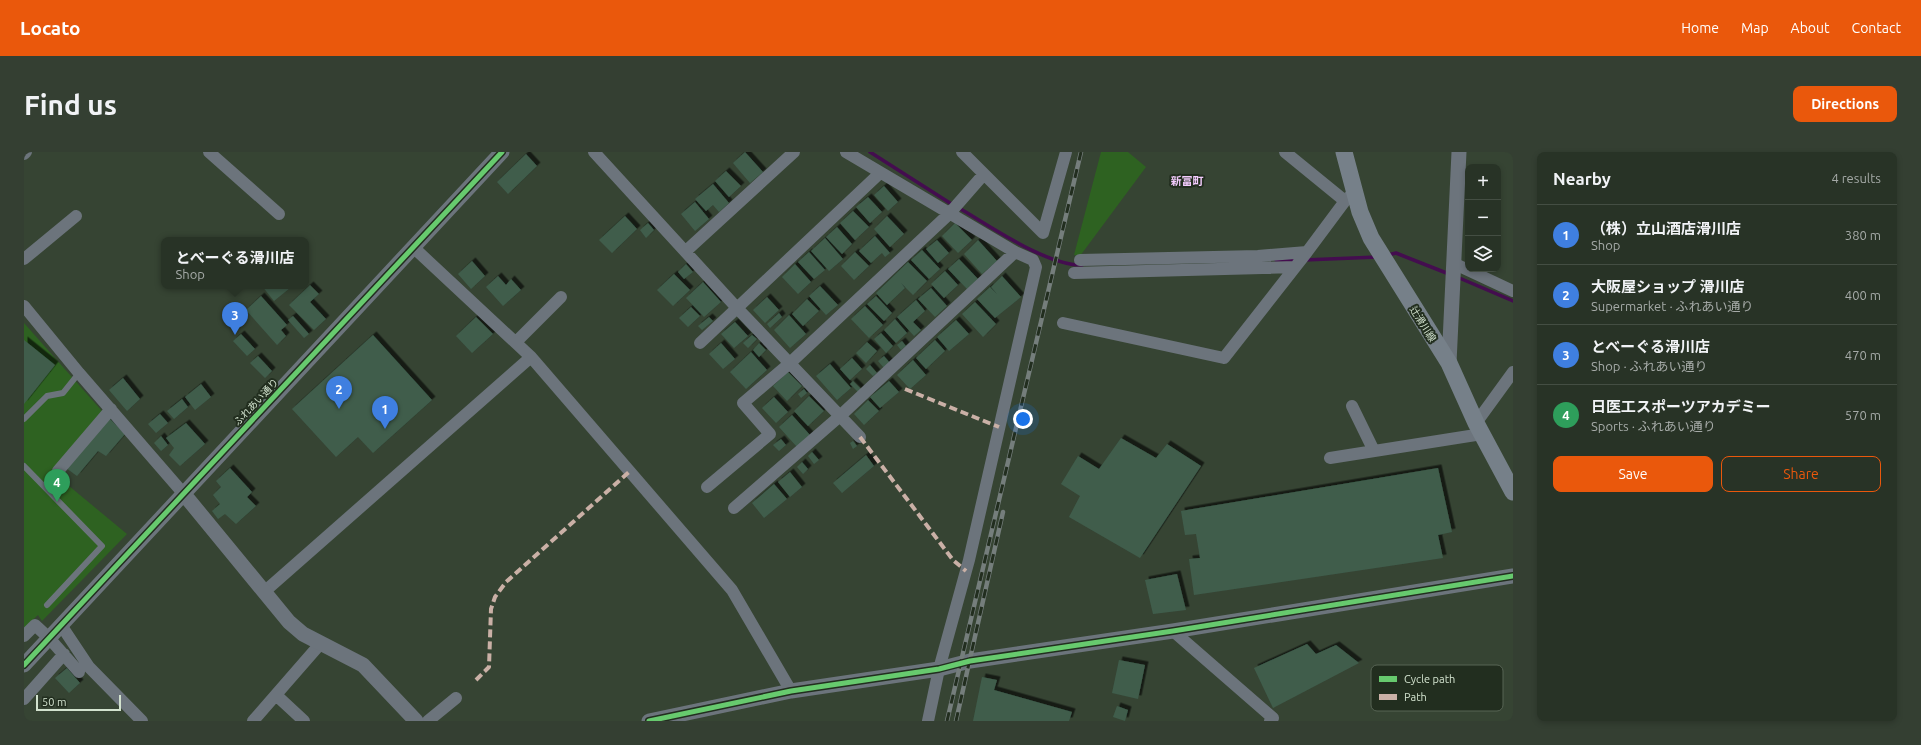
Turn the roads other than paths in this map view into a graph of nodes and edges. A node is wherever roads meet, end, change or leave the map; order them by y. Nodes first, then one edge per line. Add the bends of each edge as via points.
1 (26, 152) edge
2 (209, 152) edge
3 (502, 152) edge
4 (594, 152) edge
5 (794, 152) edge
6 (846, 152) edge
7 (962, 152) edge
8 (1066, 152) edge
9 (1284, 152) edge
10 (1344, 152) edge
11 (1459, 152) edge
12 (24, 154) edge
13 (880, 173) junction
14 (984, 174) junction
15 (1350, 196) junction
16 (279, 214) dead end
17 (948, 214) junction
18 (76, 216) dead end
19 (413, 247) junction
20 (686, 251) junction
21 (1015, 252) junction
22 (1307, 252) junction
23 (24, 259) edge
24 (1080, 260) dead end
25 (1453, 263) junction
26 (1296, 267) junction
27 (1074, 273) dead end
28 (1513, 291) edge
29 (562, 296) dead end
30 (24, 306) edge
31 (737, 308) junction
32 (1063, 323) dead end
33 (516, 342) junction
34 (700, 343) dead end
35 (531, 357) junction
36 (790, 362) junction
37 (1449, 363) junction
38 (1513, 372) edge
39 (79, 373) junction
40 (1352, 406) dead end
41 (111, 409) junction
42 (840, 416) junction
43 (24, 419) edge
44 (1479, 428) junction
45 (860, 437) dead end
46 (1374, 451) junction
47 (1330, 458) dead end
48 (24, 466) edge
49 (58, 471) dead end
50 (708, 487) dead end
51 (1513, 492) edge
52 (183, 493) junction
53 (734, 508) dead end
54 (1513, 576) edge
55 (264, 592) junction
56 (47, 605) dead end
57 (61, 625) junction
58 (1173, 631) junction
59 (24, 636) edge
60 (49, 638) junction
61 (321, 643) junction
62 (64, 654) junction
63 (24, 665) edge
64 (939, 669) junction
65 (79, 672) dead end
66 (791, 692) junction
67 (276, 695) junction
68 (456, 698) dead end
69 (24, 699) edge
70 (142, 721) edge
71 (253, 721) edge
72 (304, 721) edge
73 (416, 721) edge
74 (428, 721) edge
75 (650, 721) edge
76 (928, 721) edge
77 (1270, 721) edge

1 - 12 street
2 - 16 street
3 - 19 street, ふれあい通り
4 - 20 street
5 - 20 street
6 - 13 street
7 - 14 street
8 - 14 street via 1043,233
9 - 15 street
10 - 15 main road, 辻滑川線
11 - 25 street
13 - 17 street
13 - 31 street
14 - 17 street
15 - 22 street
15 - 37 main road, 辻滑川線 via 1371,238
17 - 21 street
17 - 36 street
18 - 23 street
19 - 33 street
19 - 52 street, ふれあい通り
20 - 31 street
21 - 42 street
21 - 64 street via 1032,260 1036,266 969,560
22 - 24 street via 1258,256
22 - 26 street
25 - 28 street
25 - 37 street
26 - 27 street
26 - 32 street via 1224,358
29 - 33 street
30 - 39 street
31 - 34 street
31 - 36 street
33 - 35 street
35 - 55 street
35 - 66 street via 732,590
36 - 42 street
36 - 50 street via 743,403 770,434
37 - 44 main road, 辻滑川線
38 - 44 street
39 - 41 street
39 - 43 lane via 63,393 47,396
40 - 46 street
41 - 49 street
41 - 52 street
42 - 45 street
42 - 53 street
44 - 46 street
44 - 51 main road, 辻滑川線
46 - 47 street
48 - 56 lane via 102,546
52 - 55 street
52 - 57 street, ふれあい通り
54 - 58 street
55 - 61 street via 289,622
57 - 60 street, ふれあい通り
57 - 70 street via 89,666
58 - 64 street via 970,661
58 - 77 street via 1273,718
59 - 60 street via 35,625
60 - 62 street
60 - 63 street, ふれあい通り
61 - 67 street
61 - 73 street via 363,665
62 - 65 street
62 - 69 street
64 - 66 street
64 - 76 street
66 - 75 street
67 - 71 street
67 - 72 street
68 - 74 street

